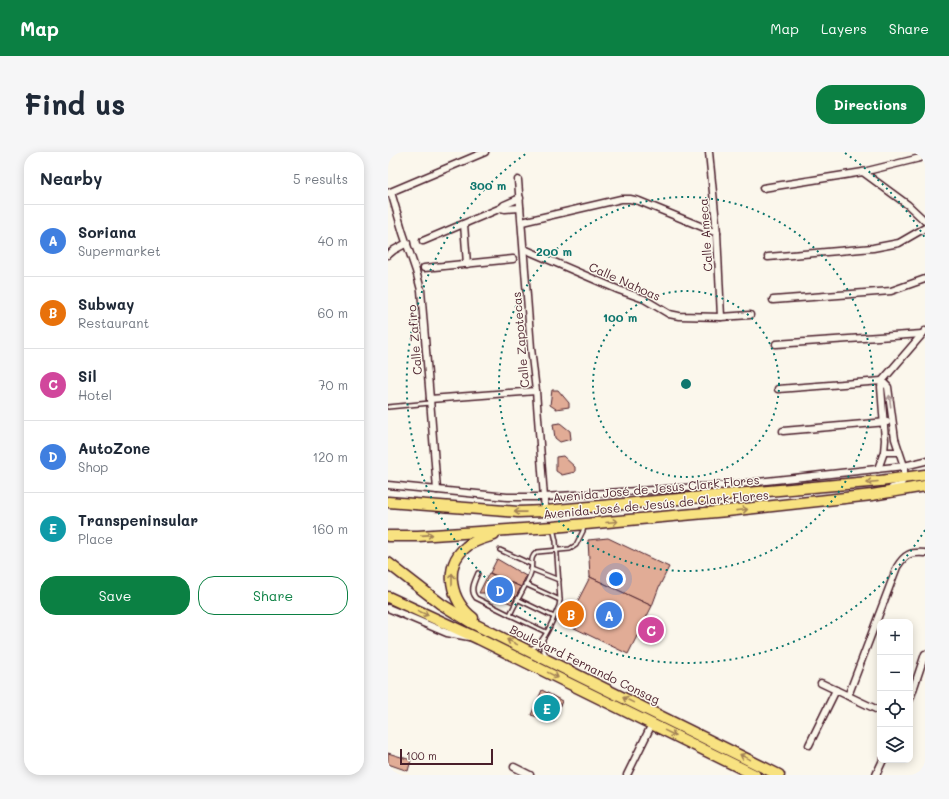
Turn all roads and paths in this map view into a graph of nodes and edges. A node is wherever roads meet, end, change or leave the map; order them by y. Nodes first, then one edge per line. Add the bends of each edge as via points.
1 (485, 152) edge
2 (709, 152) edge
3 (920, 158) dead end
4 (863, 172) junction
5 (518, 180) dead end
6 (763, 188) dead end
7 (390, 192) edge
8 (520, 198) junction
9 (501, 208) junction
10 (520, 208) junction
11 (925, 221) edge
12 (522, 222) junction
13 (464, 224) junction
14 (925, 228) edge
15 (717, 233) junction
16 (423, 241) dead end
17 (407, 243) junction
18 (524, 249) junction
19 (388, 255) edge
20 (768, 257) dead end
21 (513, 259) dead end
22 (468, 264) junction
23 (424, 268) dead end
24 (925, 279) edge
25 (773, 300) dead end
26 (750, 316) dead end
27 (721, 317) junction
28 (923, 333) edge
29 (776, 344) dead end
30 (882, 381) junction
31 (778, 389) dead end
32 (536, 392) junction
33 (431, 401) junction
34 (388, 407) edge
35 (884, 422) junction
36 (892, 422) junction
37 (784, 431) dead end
38 (884, 452) junction
39 (898, 452) junction
40 (925, 461) edge
41 (904, 466) junction
42 (878, 469) junction
43 (818, 475) junction
44 (925, 476) edge
45 (904, 478) junction
46 (388, 485) edge
47 (921, 487) edge
48 (799, 488) junction
49 (437, 490) junction
50 (872, 495) junction
51 (544, 497) junction
52 (388, 502) edge
53 (588, 508) junction
54 (545, 511) junction
55 (584, 524) junction
56 (556, 527) junction
57 (512, 530) junction
58 (388, 536) edge
59 (556, 541) junction
60 (500, 550) dead end
61 (557, 551) junction
62 (925, 552) edge
63 (388, 562) edge
64 (531, 564) junction
65 (531, 569) junction
66 (478, 573) dead end
67 (559, 580) junction
68 (525, 584) junction
69 (388, 597) edge
70 (517, 599) junction
71 (560, 600) junction
72 (388, 608) edge
73 (510, 614) junction
74 (554, 617) junction
75 (488, 631) junction
76 (546, 632) junction
77 (479, 639) junction
78 (543, 640) junction
79 (526, 649) junction
80 (925, 654) edge
81 (552, 662) junction
82 (924, 665) edge
83 (587, 680) junction
84 (821, 683) dead end
85 (582, 689) junction
86 (836, 690) junction
87 (913, 692) edge
88 (848, 696) junction
89 (877, 710) edge
90 (652, 724) junction
91 (810, 746) dead end
92 (882, 763) edge
93 (514, 767) dead end
94 (530, 775) edge
95 (627, 775) edge
96 (755, 775) edge
97 (779, 775) edge
98 (876, 775) edge

1 - 7 street
2 - 15 street, Calle Ameca
3 - 4 street
4 - 6 street
4 - 11 street via 908,205
5 - 8 street, Calle Zapotecas
7 - 17 street, Calle Zafiro
8 - 9 street
8 - 10 street, Calle Zapotecas
9 - 10 street
9 - 13 street
10 - 12 street, Calle Zapotecas
12 - 15 street via 630,198
12 - 18 street, Calle Zapotecas
13 - 16 street
13 - 22 street
14 - 20 street via 899,243 873,248
15 - 27 street, Calle Ameca
17 - 19 street
17 - 33 street, Calle Zafiro via 421,290
18 - 27 street, Calle Nahoas via 644,299 669,314
18 - 32 street, Calle Zapotecas
21 - 22 street
22 - 23 street
24 - 25 street via 891,291
26 - 27 street, Calle Nahoas
28 - 29 street
28 - 30 street
30 - 31 street
30 - 35 street
36 -> 30 street via 888,387
32 - 33 street
32 - 51 street, Calle Zapotecas
33 - 34 lane
33 - 49 street, Calle Zafiro
35 - 36 street
35 - 37 street
35 - 38 street
36 - 39 street
38 - 39 street
38 - 42 street
39 - 41 street
40 - 41 street
41 - 42 street
41 - 45 street
42 - 43 street
43 - 48 street
43 - 51 street via 730,485
44 - 45 highway, Avenida José de Jesús Clark Flores
44 - 47 highway via 922,478
45 -> 48 highway, Avenida José de Jesús Clark Flores
45 - 50 street via 900,486
46 - 49 street
47 - 50 highway, Avenida José de Jesús de Clark Flores
48 - 53 highway, Avenida José de Jesús Clark Flores
49 - 51 street via 507,497
55 -> 50 highway, Avenida José de Jesús de Clark Flores
51 - 54 street, Calle Zapotecas
54 -> 52 highway, Avenida José de Jesús Clark Flores via 518,512
53 - 54 highway, Avenida José de Jesús Clark Flores
53 - 56 highway via 557,517 553,522
55 - 56 highway, Avenida José de Jesús de Clark Flores
55 - 61 lane via 576,545 570,549
56 - 57 highway, Avenida José de Jesús de Clark Flores
56 - 59 lane
56 - 59 lane
58 -> 57 highway, Avenida José de Jesús de Clark Flores
75 -> 57 highway via 466,612 457,599 452,582 454,566 460,552 470,544
59 - 61 lane
60 - 64 lane
61 - 64 lane via 537,552 532,557
61 - 67 lane
62 - 88 street via 903,556 897,567
63 - 75 highway, Boulevard Fernando Consag via 441,604
64 - 65 lane
65 - 67 lane
65 - 68 lane
66 - 73 lane via 472,589 473,595
67 - 71 lane
68 - 70 lane
68 - 71 lane
69 -> 77 highway, Boulevard Fernando Consag
70 - 73 lane
70 - 74 lane
71 - 74 lane
72 - 77 street via 447,633
73 - 76 lane
74 - 76 lane
79 -> 75 highway, Boulevard Fernando Consag
76 - 78 lane
77 -> 85 highway, Boulevard Fernando Consag
78 - 79 lane via 537,646
78 - 81 lane via 544,653
79 - 81 highway, Boulevard Fernando Consag
80 - 82 street
81 - 83 highway, Boulevard Fernando Consag
82 - 87 street
83 - 85 highway
97 -> 83 highway, Boulevard Fernando Consag
84 - 86 street
85 - 90 highway, Boulevard Fernando Consag
86 - 88 street
86 - 91 street
88 - 89 street
90 - 95 street
90 -> 96 highway, Boulevard Fernando Consag
92 - 98 street
93 - 94 street

